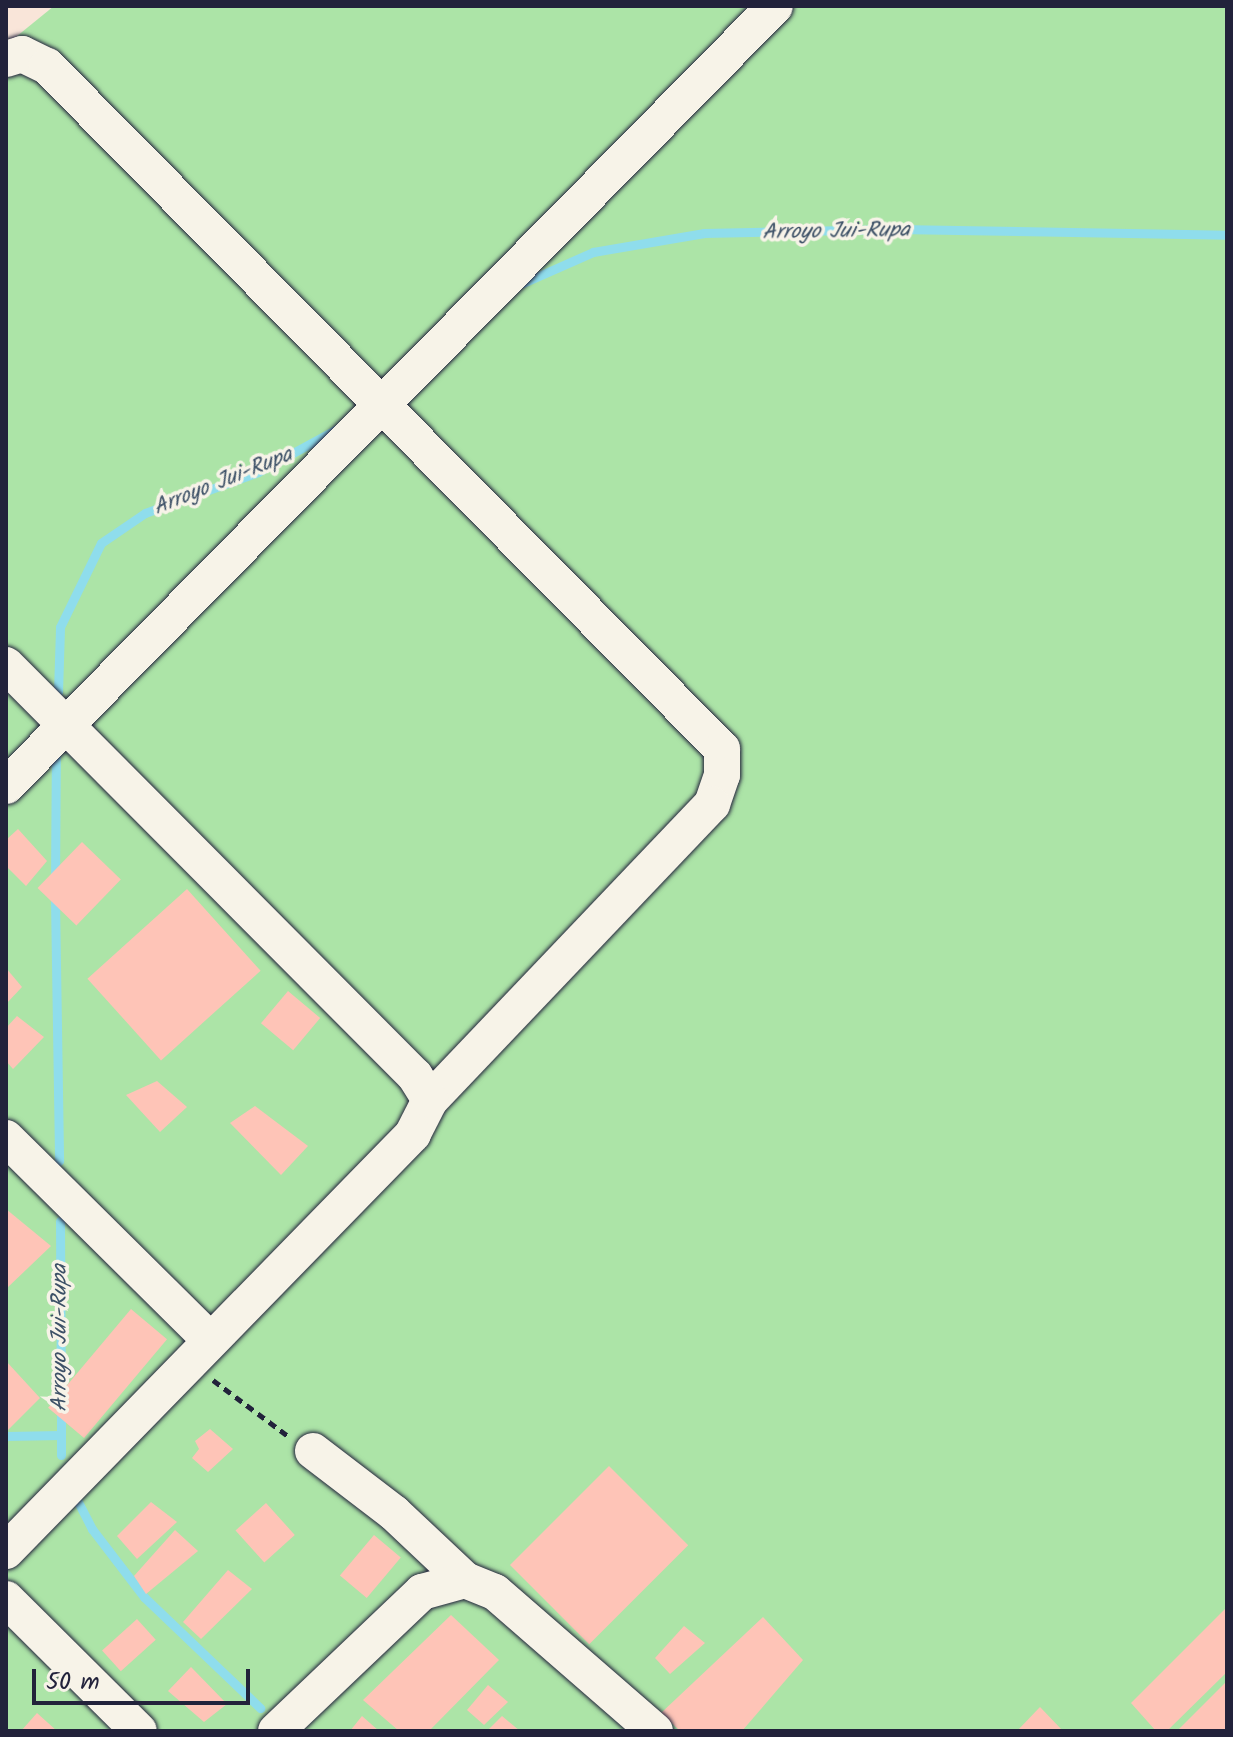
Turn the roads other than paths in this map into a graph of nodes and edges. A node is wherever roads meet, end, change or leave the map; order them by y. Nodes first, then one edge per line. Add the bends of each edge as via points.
1 (775, 6) edge
2 (6, 59) edge
3 (381, 403) junction
4 (6, 665) edge
5 (65, 725) junction
6 (6, 786) edge
7 (430, 1100) junction
8 (6, 1138) edge
9 (199, 1349) junction
10 (313, 1451) road end
11 (6, 1551) edge
12 (465, 1580) junction
13 (6, 1599) edge
14 (139, 1731) edge
15 (276, 1731) edge
16 (655, 1731) edge

1 - 3 street
2 - 3 street via 22,54 47,66
3 - 5 street
3 - 7 street via 722,749 722,775 712,804
4 - 5 street
5 - 6 street
5 - 7 street via 415,1076
7 - 9 street via 413,1134
8 - 9 street
9 - 11 street
10 - 12 street via 394,1513
12 - 15 street via 422,1592
12 - 16 street via 495,1592
13 - 14 street

